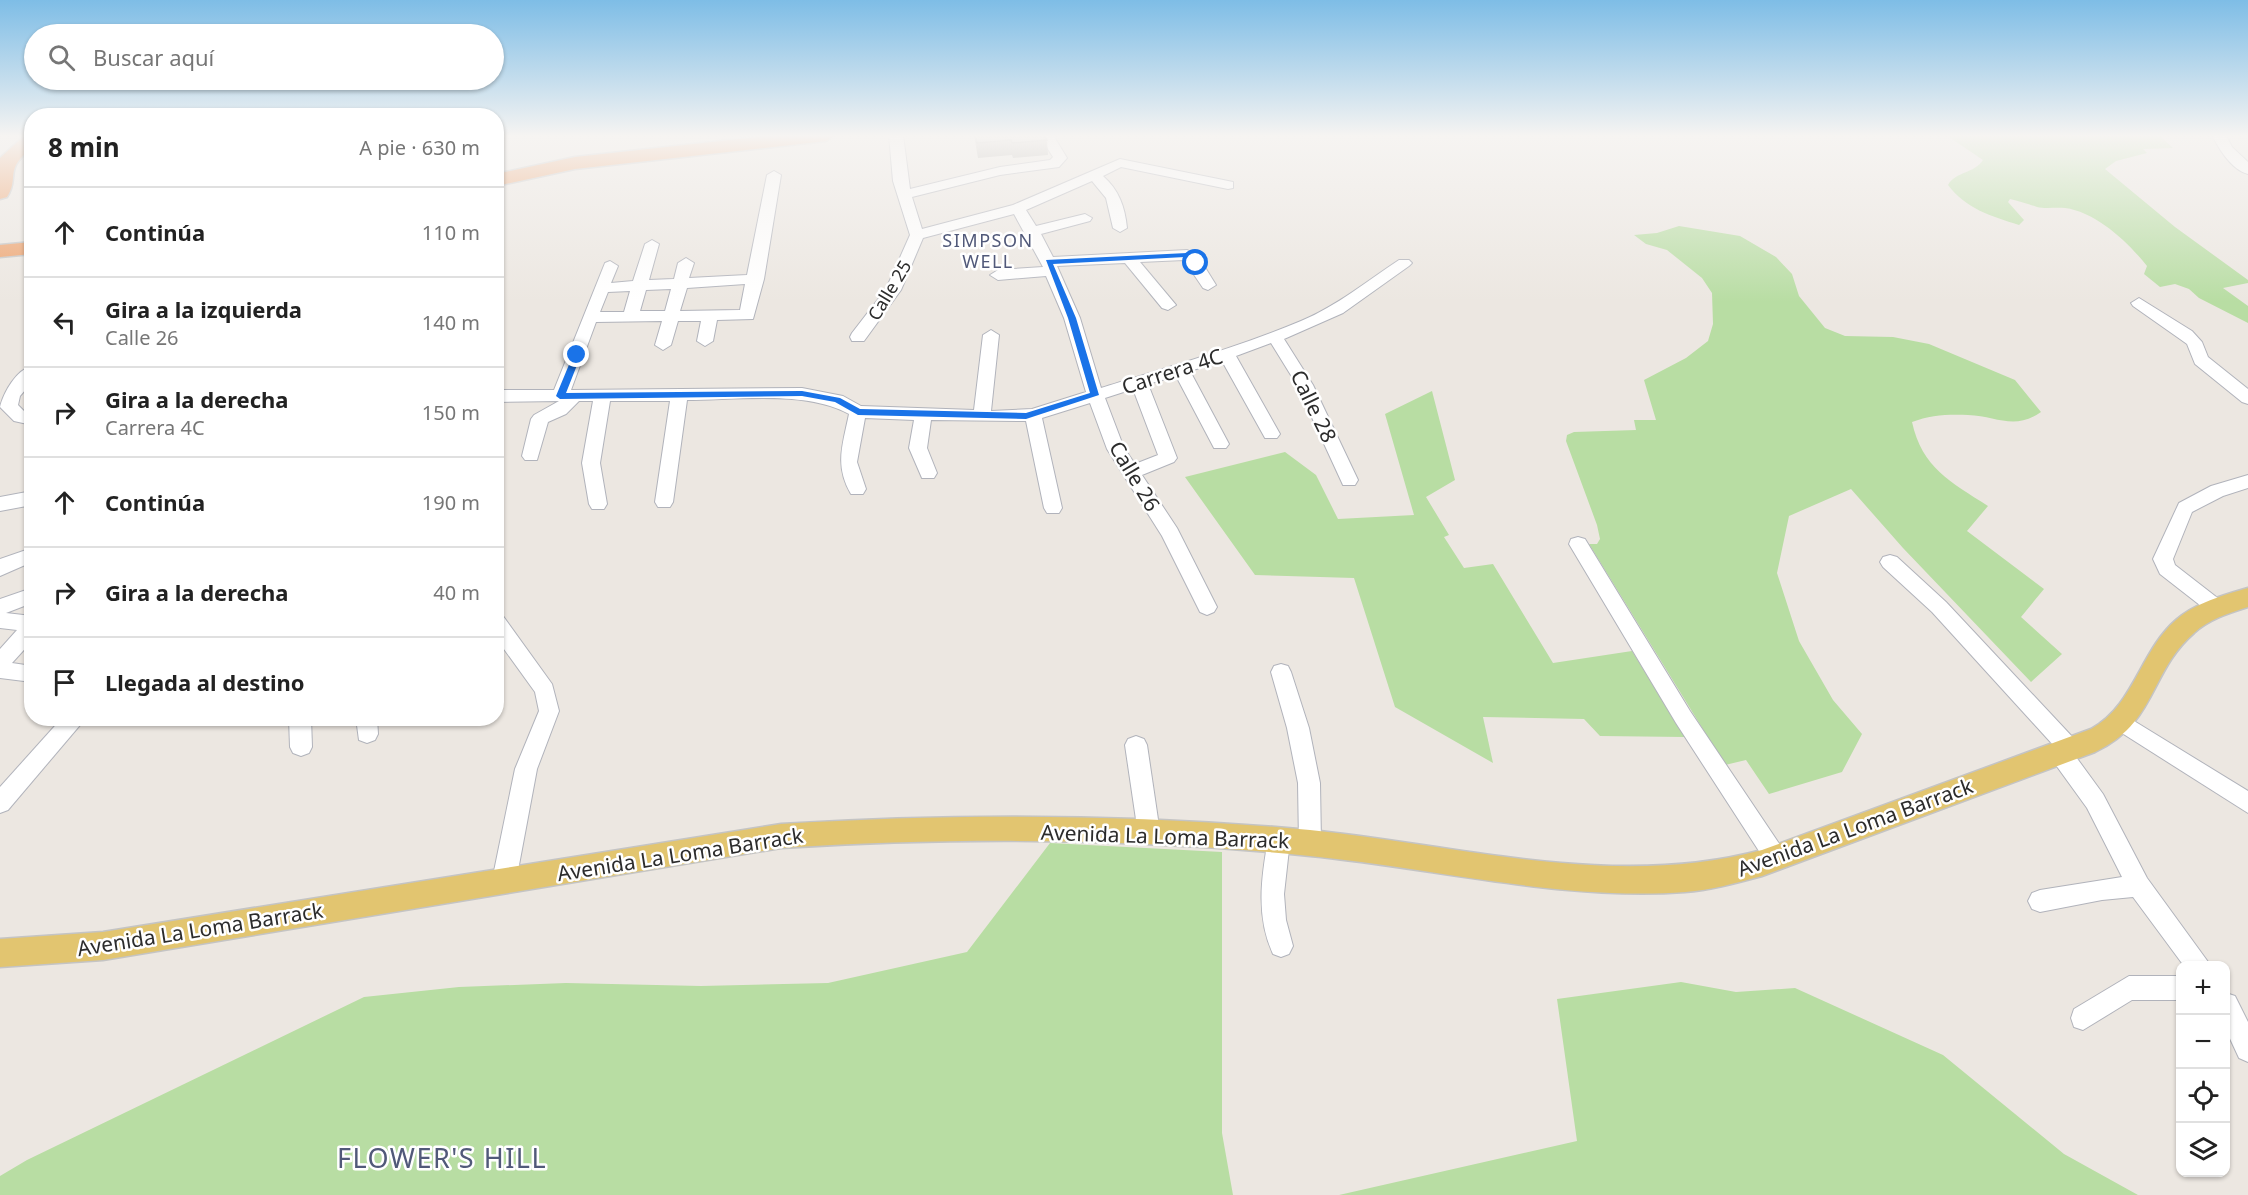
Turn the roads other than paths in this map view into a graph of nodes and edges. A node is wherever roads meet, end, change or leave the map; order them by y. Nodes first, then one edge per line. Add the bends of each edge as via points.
1 (771, 191) edge
2 (904, 191) edge
3 (918, 191) edge
4 (1057, 191) edge
5 (1109, 191) edge
6 (905, 194) junction
7 (1018, 208) junction
8 (1085, 218) dead end
9 (1120, 228) dead end
10 (1033, 231) junction
11 (917, 235) junction
12 (652, 244) dead end
13 (24, 249) edge
14 (0, 251) edge
15 (1130, 259) junction
16 (686, 263) dead end
17 (1404, 263) dead end
18 (610, 266) dead end
19 (1051, 266) junction
20 (998, 275) dead end
21 (756, 279) junction
22 (680, 284) junction
23 (1208, 285) dead end
24 (639, 287) junction
25 (602, 288) junction
26 (2139, 303) dead end
27 (1167, 305) dead end
28 (593, 317) junction
29 (630, 318) junction
30 (670, 318) junction
31 (710, 318) junction
32 (991, 335) dead end
33 (1274, 336) junction
34 (858, 337) dead end
35 (705, 341) dead end
36 (663, 345) dead end
37 (1226, 354) junction
38 (1180, 369) junction
39 (24, 380) edge
40 (1139, 382) junction
41 (680, 394) junction
42 (1095, 395) junction
43 (504, 396) edge
44 (567, 396) junction
45 (602, 396) junction
46 (2248, 398) edge
47 (858, 412) junction
48 (924, 413) junction
49 (1033, 415) junction
50 (982, 416) junction
51 (24, 418) edge
52 (1271, 434) dead end
53 (1220, 444) dead end
54 (531, 456) dead end
55 (1130, 472) junction
56 (928, 473) dead end
57 (1349, 480) dead end
58 (2248, 481) edge
59 (856, 489) dead end
60 (24, 500) edge
61 (664, 502) dead end
62 (0, 504) edge
63 (598, 504) dead end
64 (1053, 508) dead end
65 (1578, 544) dead end
66 (24, 557) edge
67 (1890, 562) dead end
68 (0, 569) edge
69 (2248, 597) edge
70 (24, 599) edge
71 (0, 607) edge
72 (1207, 607) dead end
73 (2217, 608) junction
74 (0, 620) edge
75 (24, 624) edge
76 (504, 633) edge
77 (24, 634) edge
78 (0, 663) edge
79 (0, 670) edge
80 (1281, 672) dead end
81 (24, 673) edge
82 (2121, 722) junction
83 (69, 726) edge
84 (300, 726) edge
85 (1136, 745) dead end
86 (301, 747) dead end
87 (2066, 752) junction
88 (0, 803) edge
89 (2247, 804) edge
90 (1149, 833) junction
91 (1279, 840) junction
92 (1310, 843) junction
93 (1776, 858) junction
94 (504, 881) junction
95 (2139, 886) junction
96 (2040, 901) dead end
97 (1281, 946) dead end
98 (0, 953) edge
99 (2195, 961) edge
100 (2176, 988) edge
101 (2230, 1013) edge
102 (2084, 1018) dead end
103 (2248, 1049) edge

1 - 21 street
2 - 6 street, Calle 25
3 - 6 street
4 - 7 street
5 - 9 street via 1116,201
6 - 11 street, Calle 25
7 - 10 street, Calle 26
7 - 11 street
8 - 10 street
10 - 19 street, Calle 26
11 - 34 street, Calle 25 via 893,290
12 - 24 street
13 - 14 highway
15 - 19 street
15 - 23 street via 1190,256
15 - 27 street
16 - 22 street
17 - 33 street, Carrera 4C via 1323,317
18 - 25 street
19 - 20 street
19 - 42 street, Calle 26 via 1072,318
21 - 22 street
21 - 31 street via 749,314
22 - 24 street
22 - 30 street
24 - 25 street
24 - 29 street
25 - 28 street
26 - 46 street via 2186,335 2194,342 2201,360
28 - 29 street
28 - 44 street
29 - 30 street
30 - 31 street
30 - 36 street
31 - 35 street
32 - 50 street
33 - 37 street, Carrera 4C
33 - 57 street, Calle 28 via 1305,385
37 - 38 street, Carrera 4C
37 - 52 street
38 - 40 street, Carrera 4C
38 - 53 street
39 - 51 street via 12,394 9,407
40 - 42 street, Carrera 4C
40 - 55 street via 1168,458
41 - 45 street
41 - 47 street via 802,394 837,400
41 - 61 street
42 - 49 street, Carrera 4C
42 - 55 street, Calle 26 via 1116,449
43 - 44 street
44 - 45 street
44 - 54 street via 560,410 540,418
45 - 63 street via 591,463
47 - 48 street, Carrera 4C
47 - 59 street via 848,462
48 - 50 street, Carrera 4C
48 - 56 street via 918,448
49 - 50 street, Carrera 4C
49 - 64 street
55 - 72 street, Calle 26 via 1170,533
58 - 73 street via 2217,491 2185,508 2163,559 2167,569
60 - 62 street
65 - 93 street via 1683,717
66 - 68 street
67 - 87 street via 1940,607
69 - 73 main road, Avenida La Loma Barrack
70 - 71 street
73 - 82 main road, Avenida La Loma Barrack via 2186,626 2173,639
74 - 75 street
76 - 94 street via 545,690 549,711 526,769
77 - 78 street
79 - 81 street
80 - 92 street via 1309,783
82 - 87 main road, Avenida La Loma Barrack via 2107,734
82 - 89 street
83 - 88 street
84 - 86 street
85 - 90 street
87 - 93 main road, Avenida La Loma Barrack
87 - 95 street
90 - 91 main road, Avenida La Loma Barrack
90 - 94 main road, Avenida La Loma Barrack via 973,829 834,832 771,838
91 - 92 main road, Avenida La Loma Barrack
91 - 97 street via 1272,908
92 - 93 main road, Avenida La Loma Barrack via 1576,877 1634,880 1722,874
94 - 98 main road, Avenida La Loma Barrack via 103,946
95 - 96 street
95 - 99 street
100 - 102 street via 2129,988
101 - 103 street

